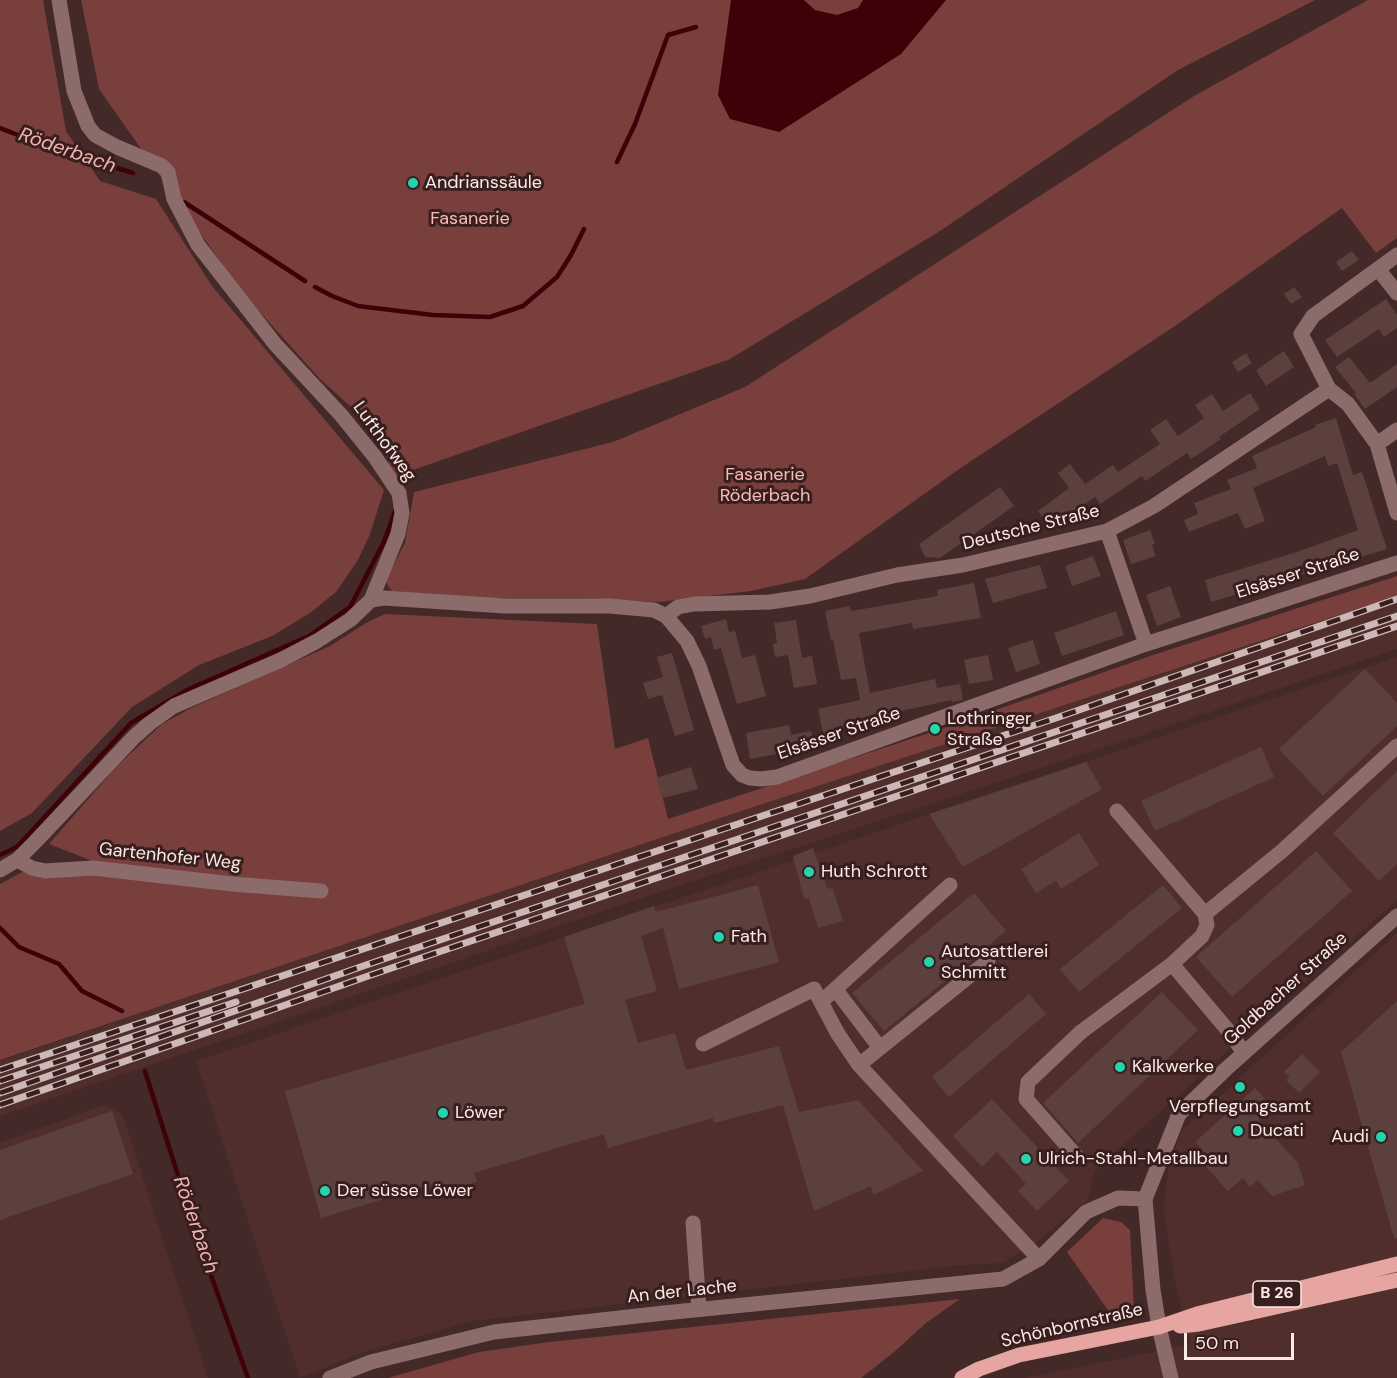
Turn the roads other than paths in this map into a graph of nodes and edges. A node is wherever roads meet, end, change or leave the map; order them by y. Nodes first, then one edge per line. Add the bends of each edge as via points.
1 (59, 0) edge
2 (1397, 255) edge
3 (1378, 269) junction
4 (1397, 293) edge
5 (1329, 389) junction
6 (1397, 430) edge
7 (1377, 444) junction
8 (1397, 513) edge
9 (1107, 531) junction
10 (1397, 563) edge
11 (371, 600) junction
12 (666, 616) junction
13 (1146, 644) junction
14 (1397, 746) edge
15 (1117, 811) dead end
16 (17, 860) junction
17 (0, 870) edge
18 (950, 885) dead end
19 (321, 891) dead end
20 (1205, 914) junction
21 (1394, 926) edge
22 (988, 961) dead end
23 (1172, 964) junction
24 (836, 990) junction
25 (817, 996) junction
26 (704, 1044) dead end
27 (880, 1048) junction
28 (1244, 1053) junction
29 (859, 1065) junction
30 (1078, 1158) dead end
31 (1145, 1198) junction
32 (693, 1223) dead end
33 (1039, 1259) junction
34 (1397, 1264) edge
35 (1397, 1280) edge
36 (699, 1309) junction
37 (1159, 1327) junction
38 (330, 1378) edge
39 (962, 1378) edge
40 (1171, 1378) edge

1 - 11 street, Lufthofweg via 74,91 88,126 95,135 168,172 174,199 198,245 275,344 341,415 399,493 402,513 398,534
2 - 3 street
3 - 4 street
3 - 5 street via 1313,316 1301,334
5 - 7 street via 1347,404
5 - 9 street, Deutsche Straße via 1154,506
6 - 7 street
7 - 8 street
9 - 12 street, Deutsche Straße via 810,596 770,602 694,603
9 - 13 street
10 - 13 street, Elsässer Straße
11 - 12 street via 610,606 654,610
11 - 16 street, Lufthofweg via 350,620 317,641 174,706 150,723
12 - 13 street, Elsässer Straße via 687,641 699,666 733,765 742,775 761,779 777,777
14 - 20 street via 1282,851
15 - 20 street
16 - 17 street, Lufthofweg
16 - 19 street, Gartenhofer Weg via 45,871 93,868
18 - 24 street
20 - 23 street via 1207,925 1202,936
21 - 28 street, Goldbacher Straße
22 - 27 street
23 - 28 street
23 - 30 street via 1081,1032 1028,1082 1026,1099
24 - 25 street
24 - 27 street
25 - 26 street
25 - 29 street
27 - 29 street
28 - 31 street, Goldbacher Straße via 1179,1114
29 - 33 street
31 - 33 street, An der Lache via 1118,1198 1086,1212
31 - 37 street, Goldbacher Straße
32 - 36 street
33 - 36 street, An der Lache via 1003,1279
34 - 37 main road, Schönbornstraße / B 26
35 - 37 main road, Schönbornstraße / B 26 via 1199,1324
36 - 38 street, An der Lache via 477,1335 371,1362
37 - 39 main road, Schönbornstraße / B 26 via 1019,1355
37 - 40 street, Goldbacher Straße

